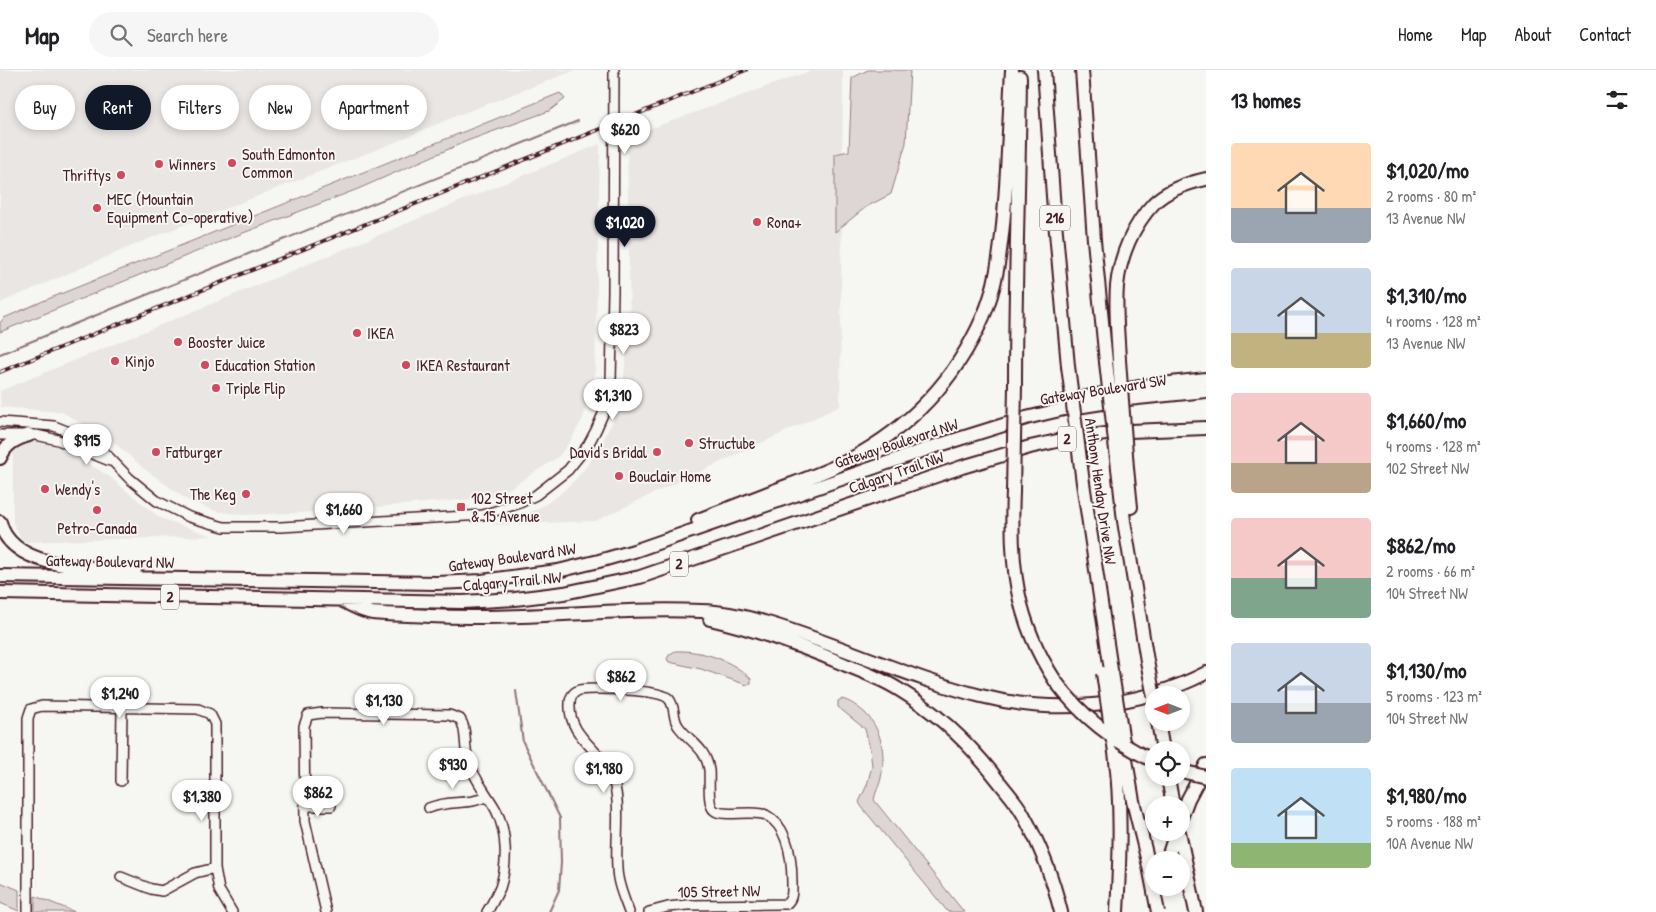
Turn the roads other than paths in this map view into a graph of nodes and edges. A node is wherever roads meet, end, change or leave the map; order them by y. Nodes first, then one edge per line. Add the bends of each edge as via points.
1 (614, 70) edge
2 (1012, 70) edge
3 (1020, 70) edge
4 (1044, 70) edge
5 (1082, 70) edge
6 (1088, 70) edge
7 (1084, 119) junction
8 (1206, 179) edge
9 (1112, 361) junction
10 (1206, 379) edge
11 (1206, 391) edge
12 (0, 422) edge
13 (1006, 424) joint
14 (1206, 428) edge
15 (0, 435) edge
16 (29, 435) junction
17 (932, 447) junction
18 (0, 458) edge
19 (112, 462) junction
20 (0, 522) edge
21 (634, 551) junction
22 (0, 576) edge
23 (192, 579) junction
24 (0, 593) edge
25 (339, 599) junction
26 (672, 610) junction
27 (1206, 673) edge
28 (1152, 686) edge
29 (122, 708) junction
30 (1118, 744) junction
31 (1145, 756) edge
32 (1206, 765) edge
33 (1190, 774) edge
34 (1206, 777) edge
35 (121, 781) dead end
36 (487, 796) junction
37 (1190, 796) edge
38 (305, 806) junction
39 (331, 806) dead end
40 (429, 808) dead end
41 (1180, 841) edge
42 (215, 868) junction
43 (121, 877) dead end
44 (1160, 896) edge
45 (28, 912) edge
46 (232, 912) edge
47 (326, 912) edge
48 (488, 912) edge
49 (629, 912) edge
50 (649, 912) edge
51 (1061, 912) edge
52 (1117, 912) edge
53 (1158, 912) edge
54 (1196, 912) edge

1 - 19 street via 611,381 596,430 578,459 560,477 520,503 483,515 243,528 205,523 171,509
2 - 21 highway via 1000,254 984,316 945,382 904,425 848,461 656,536
3 - 31 highway, bridge via 1013,492 1013,563 1017,592 1031,637 1044,663 1069,699 1116,741
4 - 30 highway, Anthony Henday Drive NW / 216, bridge via 1068,366
5 - 7 highway, 216
6 - 7 highway
7 - 9 highway, 216 via 1094,240
8 - 9 highway via 1189,183 1155,202 1131,235 1117,286
9 - 28 highway, bridge via 1136,556 1140,620
10 - 17 highway via 1101,393 1035,408 994,420
11 - 13 highway, Gateway Boulevard SW / 2 via 1080,406
12 - 19 street via 65,429 87,438
13 - 17 highway, Gateway Boulevard NW / 2
14 - 25 highway, Calgary Trail NW / 2 via 1107,434 1004,454 640,577 604,586 515,599 463,602
15 - 16 street
16 - 18 highway via 12,442
16 - 19 street via 58,440
17 - 21 highway, Gateway Boulevard NW / 2
20 - 23 highway via 7,538 17,548 50,563 145,570
21 - 23 highway, Gateway Boulevard NW / 2 via 558,570 482,581
22 - 23 highway, Gateway Boulevard NW / 2
24 - 25 highway, Calgary Trail NW / 2
25 - 26 highway via 369,613 454,617
26 - 27 highway via 705,611 792,630 949,687 983,697 1034,705 1101,704 1145,697
26 - 51 highway via 776,638 826,656 875,677 915,700 963,739 1022,812 1053,880
29 - 35 street
29 - 42 street via 198,709 210,714 215,724
29 - 45 street via 42,706 31,709 29,713
30 - 52 highway via 1120,858
30 - 53 highway, Anthony Henday Drive NW / 216, bridge
32 - 37 highway
33 - 34 highway, bridge
36 - 38 street via 469,763 460,719 449,715 322,713 308,716 304,726
36 - 40 street via 473,802 444,803
36 - 48 street via 500,818 504,848 502,882
38 - 39 street
38 - 47 street via 308,837
41 - 54 highway
42 - 43 street via 195,873 162,891
42 - 46 street via 219,890
44 - 53 highway
49 - 50 street, 105 Street NW via 617,872 614,782 606,766 581,738 573,723 570,703 574,693 584,689 641,691 668,698 676,723 698,745 707,761 712,809 718,813 762,814 771,818 781,830 789,850 792,866 789,902 779,905 681,905

